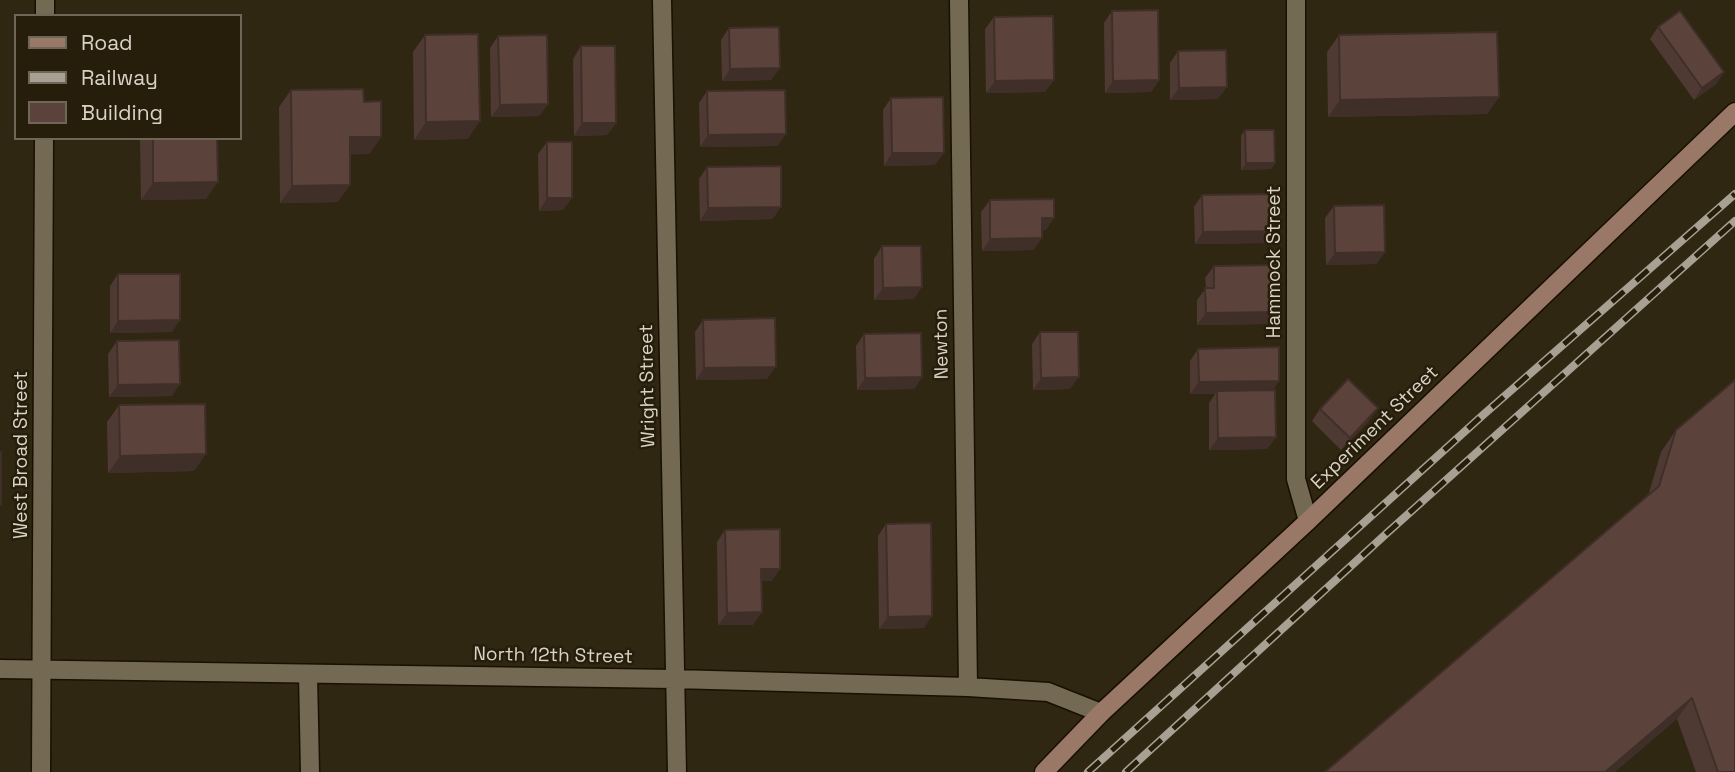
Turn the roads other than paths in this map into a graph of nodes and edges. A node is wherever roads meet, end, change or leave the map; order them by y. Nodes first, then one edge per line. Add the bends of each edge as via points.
1 (662, 0) edge
2 (959, 0) edge
3 (1296, 0) edge
4 (1735, 112) edge
5 (44, 140) edge
6 (1308, 521) junction
7 (0, 668) edge
8 (42, 670) junction
9 (309, 674) junction
10 (674, 678) junction
11 (968, 687) junction
12 (1101, 713) junction
13 (41, 772) edge
14 (310, 772) edge
15 (677, 772) edge
16 (1044, 772) edge

1 - 10 street, Wright Street
2 - 11 street, Newton
3 - 6 street, Hammock Street via 1296,479
4 - 6 main road, Experiment Street
5 - 8 street, West Broad Street
6 - 12 main road, Experiment Street
7 - 8 street, North 12th Street
8 - 9 street, North 12th Street
8 - 13 street, West Broad Street
9 - 10 street, North 12th Street
9 - 14 street
10 - 11 street, North 12th Street
10 - 15 street, Wright Street
11 - 12 street, North 12th Street via 1048,692
12 - 16 main road, Experiment Street

